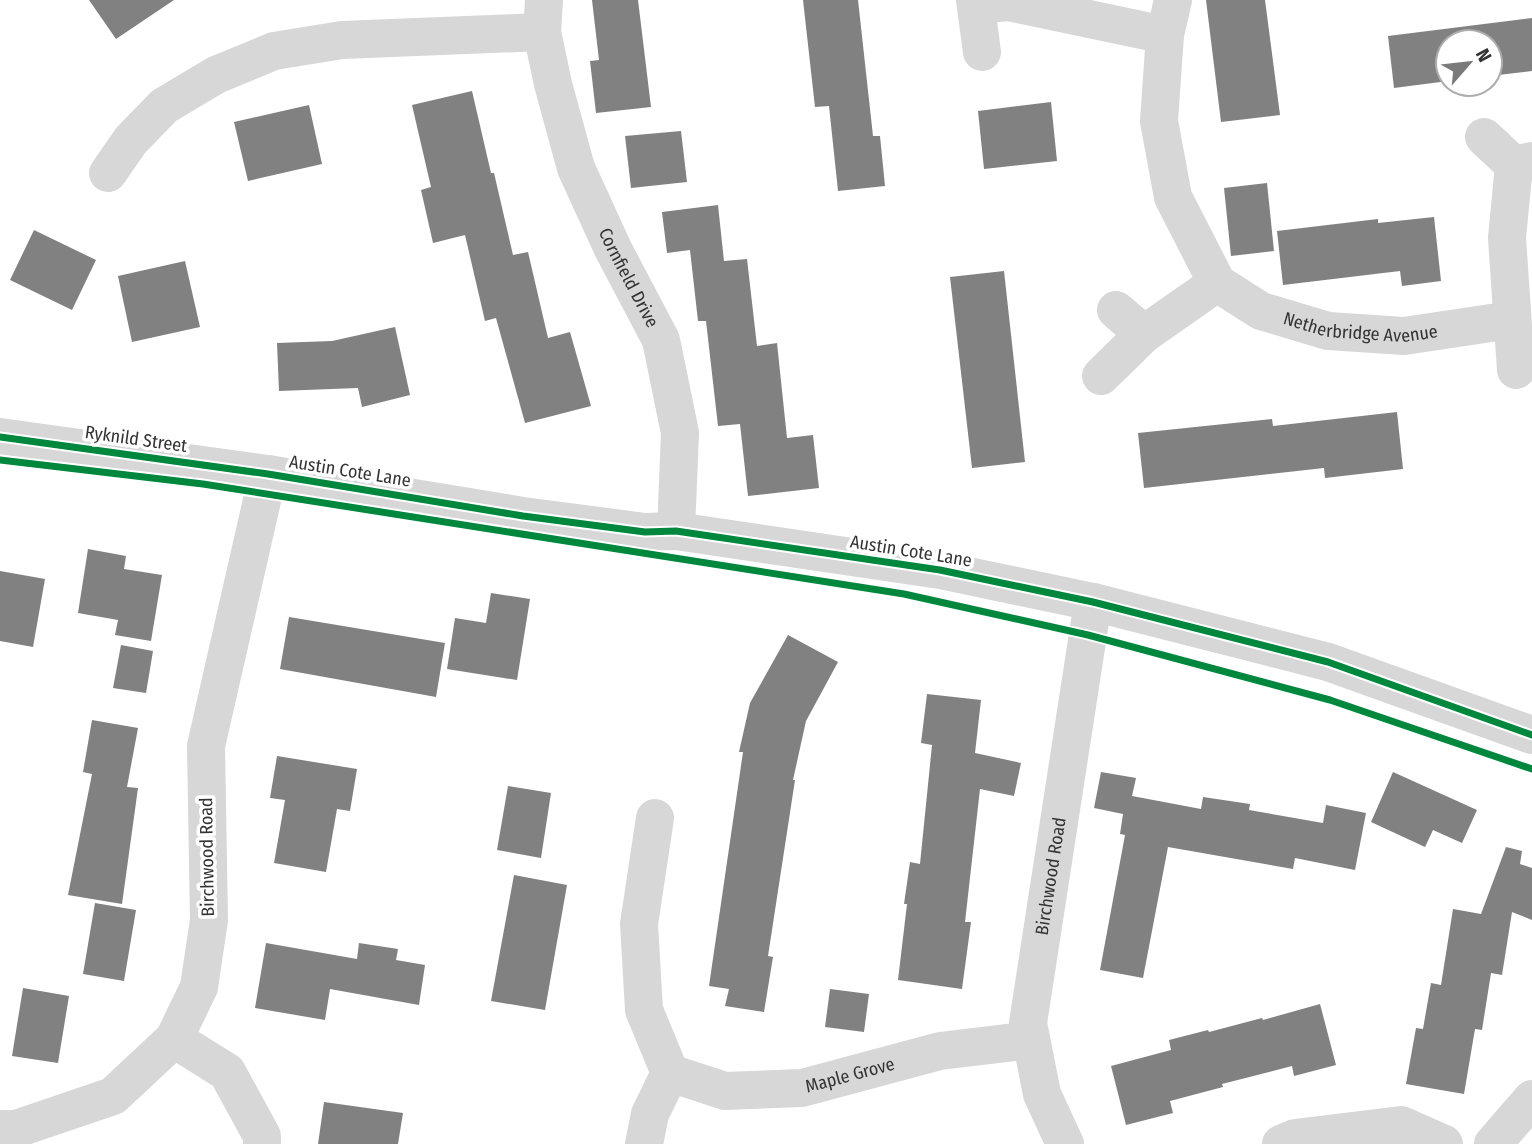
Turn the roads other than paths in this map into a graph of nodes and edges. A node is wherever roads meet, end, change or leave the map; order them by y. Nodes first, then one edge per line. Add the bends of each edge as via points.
1 (975, 2) edge
2 (543, 16) edge
3 (1169, 18) edge
4 (982, 52) dead end
5 (1484, 137) dead end
6 (1523, 163) edge
7 (108, 173) dead end
8 (1217, 283) junction
9 (1511, 320) junction
10 (1516, 370) dead end
11 (1101, 376) dead end
12 (0, 438) edge
13 (268, 474) junction
14 (676, 531) junction
15 (1093, 602) junction
16 (1532, 735) edge
17 (655, 818) dead end
18 (174, 1039) junction
19 (1031, 1040) junction
20 (670, 1073) junction
21 (1532, 1099) edge
22 (0, 1129) edge
23 (262, 1144) edge
24 (644, 1144) edge
25 (1065, 1144) edge
26 (1281, 1144) edge
27 (1444, 1144) edge
28 (1493, 1144) edge

1 - 3 street
1 - 4 street
2 - 7 street, Cornfield Drive via 274,51 216,75 120,131
2 - 14 street, Cornfield Drive via 553,83 576,167 661,340 680,433
3 - 8 street via 1159,121 1173,197
5 - 6 street
6 - 9 street via 1507,238
8 - 9 street, Netherbridge Avenue via 1261,311 1328,331 1404,337
8 - 11 street via 1130,322
9 - 10 street
12 - 13 street, Ryknild Street
13 - 14 street, Austin Cote Lane via 523,516
13 - 18 street, Birchwood Road via 206,746 209,920 199,987
14 - 15 street, Austin Cote Lane via 940,570
15 - 16 street, Austin Cote Lane via 1328,662
15 - 19 street, Birchwood Road via 1028,1023
17 - 20 street via 639,924 644,1010
18 - 22 street, Birchwood Road via 113,1096 16,1129
18 - 23 street via 226,1072 262,1136
19 - 20 street, Maple Grove via 940,1051 802,1087 725,1091
19 - 25 street, Birchwood Road via 1042,1094
20 - 24 street via 649,1114
21 - 28 street
26 - 27 street via 1295,1138 1401,1125

